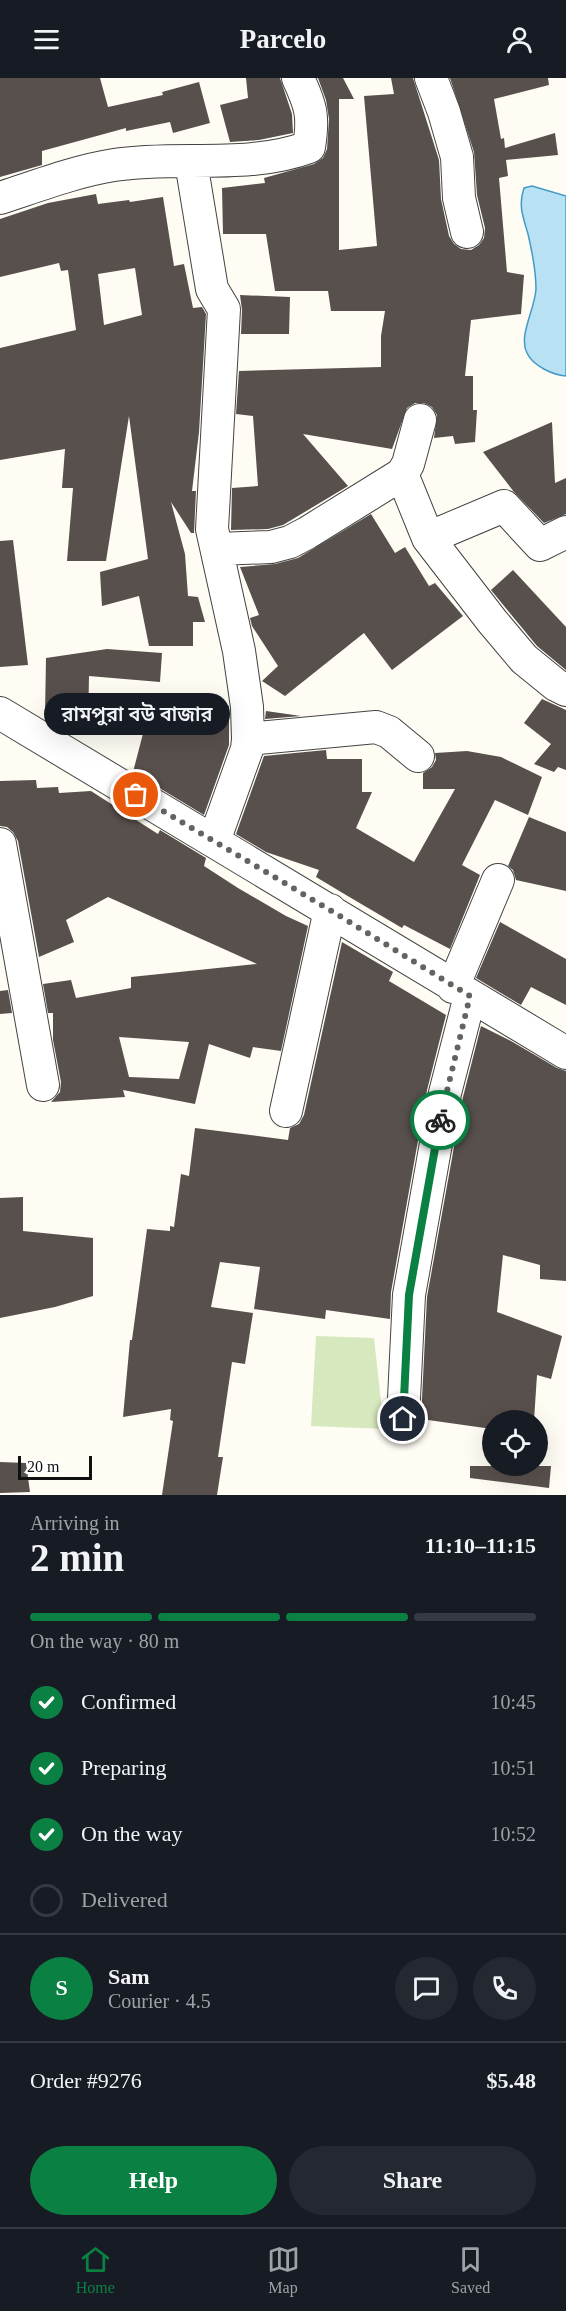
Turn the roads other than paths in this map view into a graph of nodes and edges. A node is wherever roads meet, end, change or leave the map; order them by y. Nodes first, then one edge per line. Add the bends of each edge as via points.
1 (298, 78) edge
2 (431, 78) edge
3 (191, 162) junction
4 (0, 198) edge
5 (468, 232) dead end
6 (420, 420) dead end
7 (402, 474) junction
8 (566, 532) edge
9 (428, 538) junction
10 (217, 549) junction
11 (566, 690) edge
12 (0, 713) edge
13 (248, 739) junction
14 (418, 756) dead end
15 (214, 841) junction
16 (0, 844) edge
17 (498, 880) dead end
18 (330, 910) junction
19 (462, 992) junction
20 (566, 1053) edge
21 (43, 1085) dead end
22 (286, 1111) dead end
23 (403, 1419) dead end

1 - 3 street via 309,100 313,123 309,147 272,158
2 - 5 street via 457,157 459,198
3 - 4 street via 114,165
3 - 10 street via 212,289 224,309 212,529
6 - 7 street
7 - 9 street
7 - 10 street via 290,542 271,547
8 - 9 street via 540,545 504,506
9 - 11 street via 524,659
10 - 13 street via 239,651
12 - 15 street
13 - 14 street via 376,727 389,732
13 - 15 street
15 - 18 street
16 - 21 street
17 - 19 street
18 - 19 street
18 - 22 street
19 - 20 street
19 - 23 street via 411,1283

